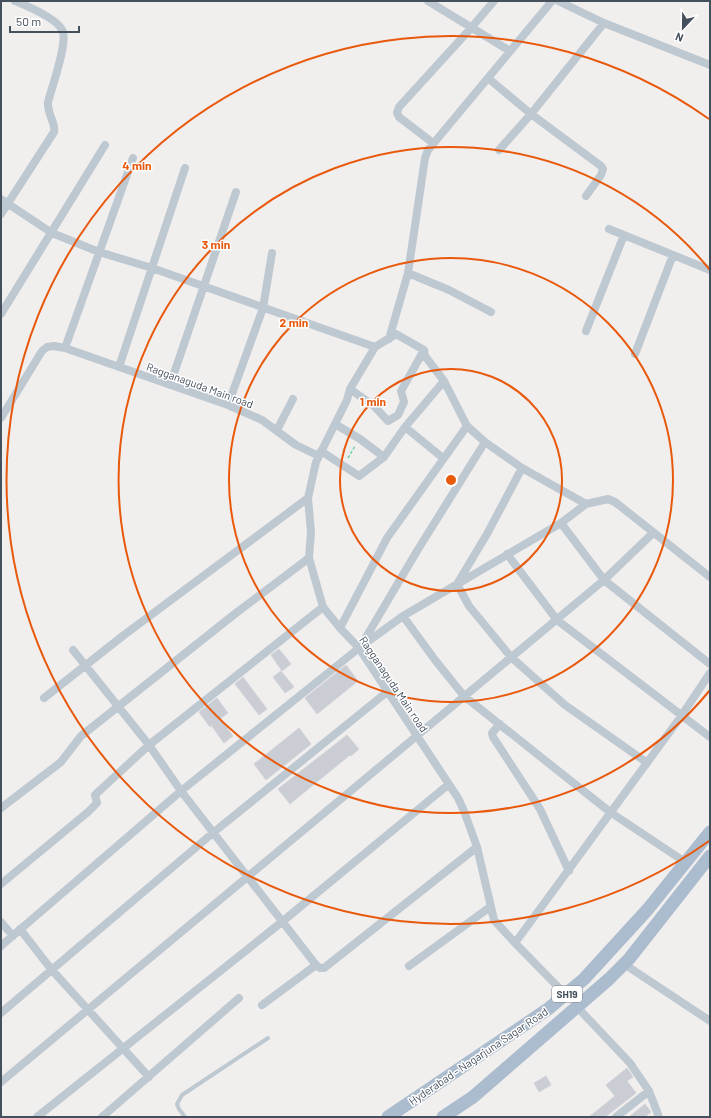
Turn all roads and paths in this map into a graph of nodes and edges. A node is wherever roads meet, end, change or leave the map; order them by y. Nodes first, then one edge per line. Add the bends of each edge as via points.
1 (15, 1) edge
2 (428, 1) edge
3 (494, 1) edge
4 (552, 1) edge
5 (558, 1) edge
6 (604, 24) junction
7 (472, 27) junction
8 (510, 51) junction
9 (710, 65) edge
10 (488, 78) junction
11 (531, 114) junction
12 (433, 143) junction
13 (105, 145) dead end
14 (499, 150) dead end
15 (133, 158) dead end
16 (185, 168) dead end
17 (236, 192) dead end
18 (586, 196) dead end
19 (4, 201) edge
20 (1, 214) edge
21 (609, 229) dead end
22 (52, 233) junction
23 (624, 235) junction
24 (99, 252) junction
25 (272, 254) dead end
26 (673, 255) junction
27 (152, 268) junction
28 (710, 270) edge
29 (408, 273) junction
30 (204, 287) junction
31 (263, 308) junction
32 (492, 312) dead end
33 (1, 314) edge
34 (586, 331) dead end
35 (389, 338) junction
36 (375, 347) junction
37 (65, 348) junction
38 (424, 350) junction
39 (635, 354) dead end
40 (119, 367) junction
41 (444, 381) junction
42 (170, 385) junction
43 (350, 389) junction
44 (293, 400) dead end
45 (228, 405) junction
46 (2, 415) edge
47 (335, 424) junction
48 (467, 426) junction
49 (405, 427) junction
50 (277, 430) junction
51 (360, 439) junction
52 (486, 442) junction
53 (320, 453) junction
54 (384, 457) junction
55 (443, 458) junction
56 (343, 465) junction
57 (522, 468) junction
58 (308, 498) junction
59 (586, 504) junction
60 (561, 523) junction
61 (653, 533) junction
62 (507, 554) junction
63 (309, 558) junction
64 (710, 577) edge
65 (604, 580) junction
66 (457, 584) junction
67 (323, 606) junction
68 (403, 616) junction
69 (556, 620) junction
70 (340, 628) junction
71 (359, 648) junction
72 (73, 650) dead end
73 (511, 657) junction
74 (710, 664) edge
75 (86, 666) junction
76 (710, 673) edge
77 (387, 692) junction
78 (464, 696) junction
79 (44, 698) dead end
80 (119, 706) junction
81 (682, 715) junction
82 (500, 724) junction
83 (416, 736) junction
84 (710, 737) edge
85 (149, 745) junction
86 (646, 762) junction
87 (449, 784) junction
88 (182, 791) junction
89 (1, 808) edge
90 (610, 812) junction
91 (214, 832) junction
92 (710, 832) edge
93 (477, 847) junction
94 (710, 856) edge
95 (685, 862) junction
96 (569, 871) junction
97 (248, 876) junction
98 (1, 884) edge
99 (490, 907) junction
100 (283, 921) junction
101 (1, 922) edge
102 (20, 929) junction
103 (13, 936) junction
104 (515, 943) junction
105 (1, 946) edge
106 (624, 964) junction
107 (316, 965) junction
108 (409, 966) dead end
109 (52, 969) junction
110 (566, 995) junction
111 (239, 998) dead end
112 (262, 1005) dead end
113 (577, 1007) junction
114 (88, 1010) junction
115 (1, 1013) edge
116 (710, 1022) edge
117 (268, 1038) dead end
118 (123, 1048) junction
119 (149, 1077) junction
120 (1, 1082) edge
121 (649, 1091) junction
122 (37, 1117) edge
123 (102, 1117) edge
124 (184, 1117) edge
125 (388, 1117) edge
126 (444, 1117) edge
127 (616, 1117) edge
128 (659, 1117) edge

1 - 19 street via 36,9 53,21 62,29 64,36 47,107 55,128 54,132
2 - 7 street
3 - 7 street
4 - 8 street
5 - 6 street
6 - 9 street
6 - 11 street
7 - 8 street
7 - 12 street via 399,107 399,117
8 - 10 street
10 - 11 street
10 - 12 street
11 - 14 street
11 - 18 street via 603,169
12 - 29 street via 425,158
13 - 22 street
15 - 24 street
16 - 27 street
17 - 30 street
19 - 20 street
19 - 22 street
21 - 23 street
22 - 24 street
22 - 33 street
23 - 26 street
23 - 34 street
24 - 27 street
24 - 37 street
25 - 31 street
26 - 28 street
26 - 39 street
27 - 30 street
27 - 40 street
29 - 32 street via 450,290
29 - 35 street
30 - 31 street
30 - 42 street
31 - 36 street
31 - 45 street
35 - 36 street
35 - 38 street via 396,334
36 - 43 street
37 - 40 street, Ragganaguda Main road
37 - 46 street, Ragganaguda Main road via 54,346 42,351
38 - 41 street via 424,356
38 - 43 street via 401,391 404,402 398,415 388,421 374,406
40 - 42 street, Ragganaguda Main road
41 - 48 street
41 - 49 street
42 - 45 street, Ragganaguda Main road
43 - 47 street
44 - 50 street
45 - 50 street, Ragganaguda Main road via 262,420
47 - 51 street
47 - 53 street
48 - 52 street
48 - 55 street
49 - 54 street
49 - 55 street
50 - 53 street, Ragganaguda Main road via 296,444
51 - 54 street
51 - 56 path
52 - 57 street
52 - 71 street
53 - 56 street
53 - 58 street, Ragganaguda Main road
54 - 56 street via 359,476
55 - 70 street via 387,538
57 - 59 street
57 - 66 street
58 - 63 street, Ragganaguda Main road via 311,532
58 - 75 street
59 - 60 street
59 - 61 street via 608,499 615,502
60 - 62 street
60 - 65 street
61 - 64 street
61 - 65 street
62 - 66 street
62 - 69 street
63 - 67 street, Ragganaguda Main road
63 - 80 street
65 - 69 street
65 - 74 street
66 - 68 street
66 - 73 street via 469,606
67 - 70 street, Ragganaguda Main road
67 - 85 street
68 - 71 street
68 - 78 street
69 - 73 street
69 - 81 street
70 - 71 street, Ragganaguda Main road
71 - 77 street, Ragganaguda Main road
71 - 88 street
72 - 75 street
73 - 78 street
73 - 86 street via 565,706
75 - 79 street
75 - 80 street
76 - 81 street
77 - 83 street, Ragganaguda Main road
77 - 91 street
78 - 82 street
78 - 83 street
80 - 85 street
80 - 89 street via 81,736 61,762
81 - 84 street
81 - 86 street
82 - 90 street
82 - 96 street via 492,733 493,737 540,810
83 - 87 street, Ragganaguda Main road
83 - 97 street
85 - 88 street
85 - 98 street via 95,795 97,803 88,812
86 - 90 street
87 - 93 street, Ragganaguda Main road via 464,811
87 - 100 street
88 - 91 street
88 - 102 street
90 - 95 street
90 - 96 street
91 - 97 street
91 - 109 street
92 - 95 main road, Hyderabad - Nagarjuna Sagar Road / SH19
93 - 99 street, Ragganaguda Main road
93 - 107 street via 324,968
94 - 106 main road, Hyderabad - Nagarjuna Sagar Road / SH19
95 - 110 main road, Hyderabad - Nagarjuna Sagar Road / SH19 via 648,909
96 - 104 street
97 - 100 street
97 - 114 street
99 - 104 street, Ragganaguda Main road via 494,920
99 - 108 street
100 - 107 street
100 - 118 street
101 - 103 street
102 - 103 street
102 - 109 street
103 - 105 street
104 - 110 street, Ragganaguda Main road
106 - 113 main road, Hyderabad - Nagarjuna Sagar Road / SH19
106 - 116 street
107 - 112 street
109 - 114 street
109 - 115 street
110 - 125 main road, Hyderabad - Nagarjuna Sagar Road / SH19
111 - 119 street
113 - 121 street via 630,1063
113 - 126 main road, Hyderabad - Nagarjuna Sagar Road / SH19 via 473,1097
114 - 118 street
114 - 120 street
117 - 124 lane via 182,1095 177,1104
118 - 119 street
118 - 122 street
119 - 123 street
121 - 127 street
121 - 128 street

